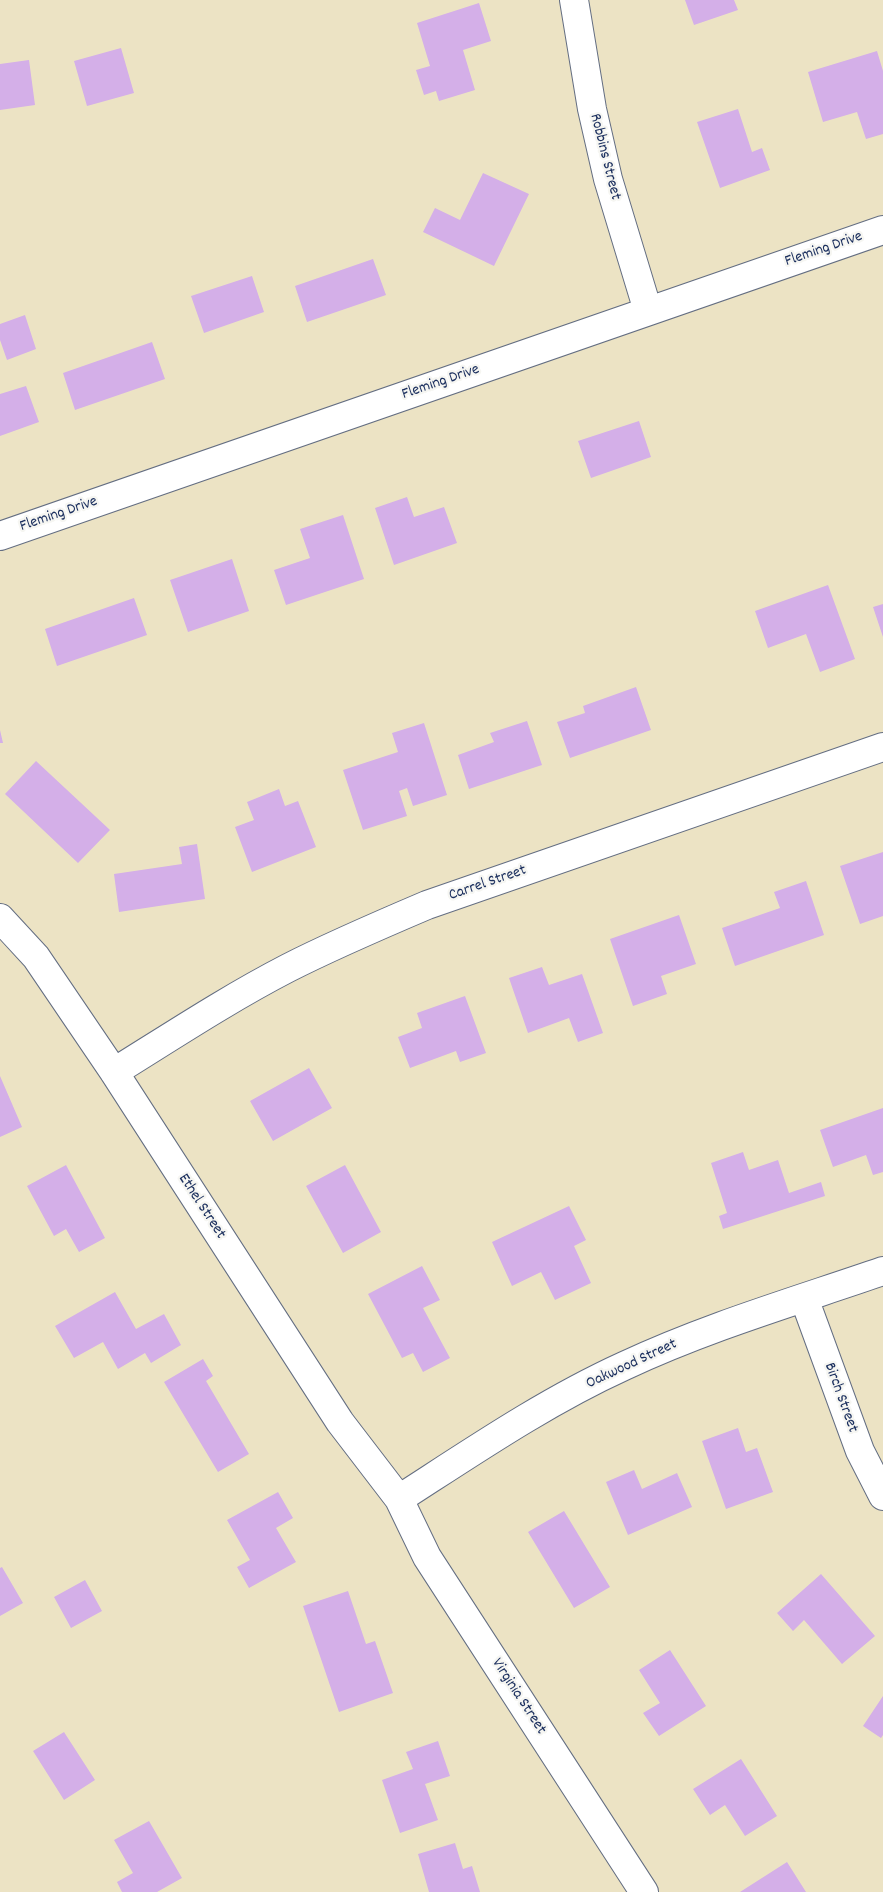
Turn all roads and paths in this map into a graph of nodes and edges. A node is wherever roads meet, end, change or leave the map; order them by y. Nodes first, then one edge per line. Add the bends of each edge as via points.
1 (574, 0) edge
2 (883, 230) edge
3 (648, 311) junction
4 (0, 536) edge
5 (883, 747) edge
6 (0, 918) edge
7 (114, 1072) junction
8 (883, 1270) edge
9 (804, 1298) junction
10 (883, 1496) edge
11 (399, 1499) junction
12 (644, 1892) edge

1 - 3 street, Robbins Street via 592,109 608,179
2 - 3 street, Fleming Drive
3 - 4 street, Fleming Drive
5 - 7 street, Carrel Street via 427,905 287,969
6 - 7 street, Ethel Street via 36,957
7 - 11 street, Ethel Street via 340,1422
8 - 9 street, Oakwood Street
9 - 10 street, Birch Street via 860,1452
9 - 11 street, Oakwood Street via 623,1366 537,1411
11 - 12 street, Virginia Street via 427,1557

